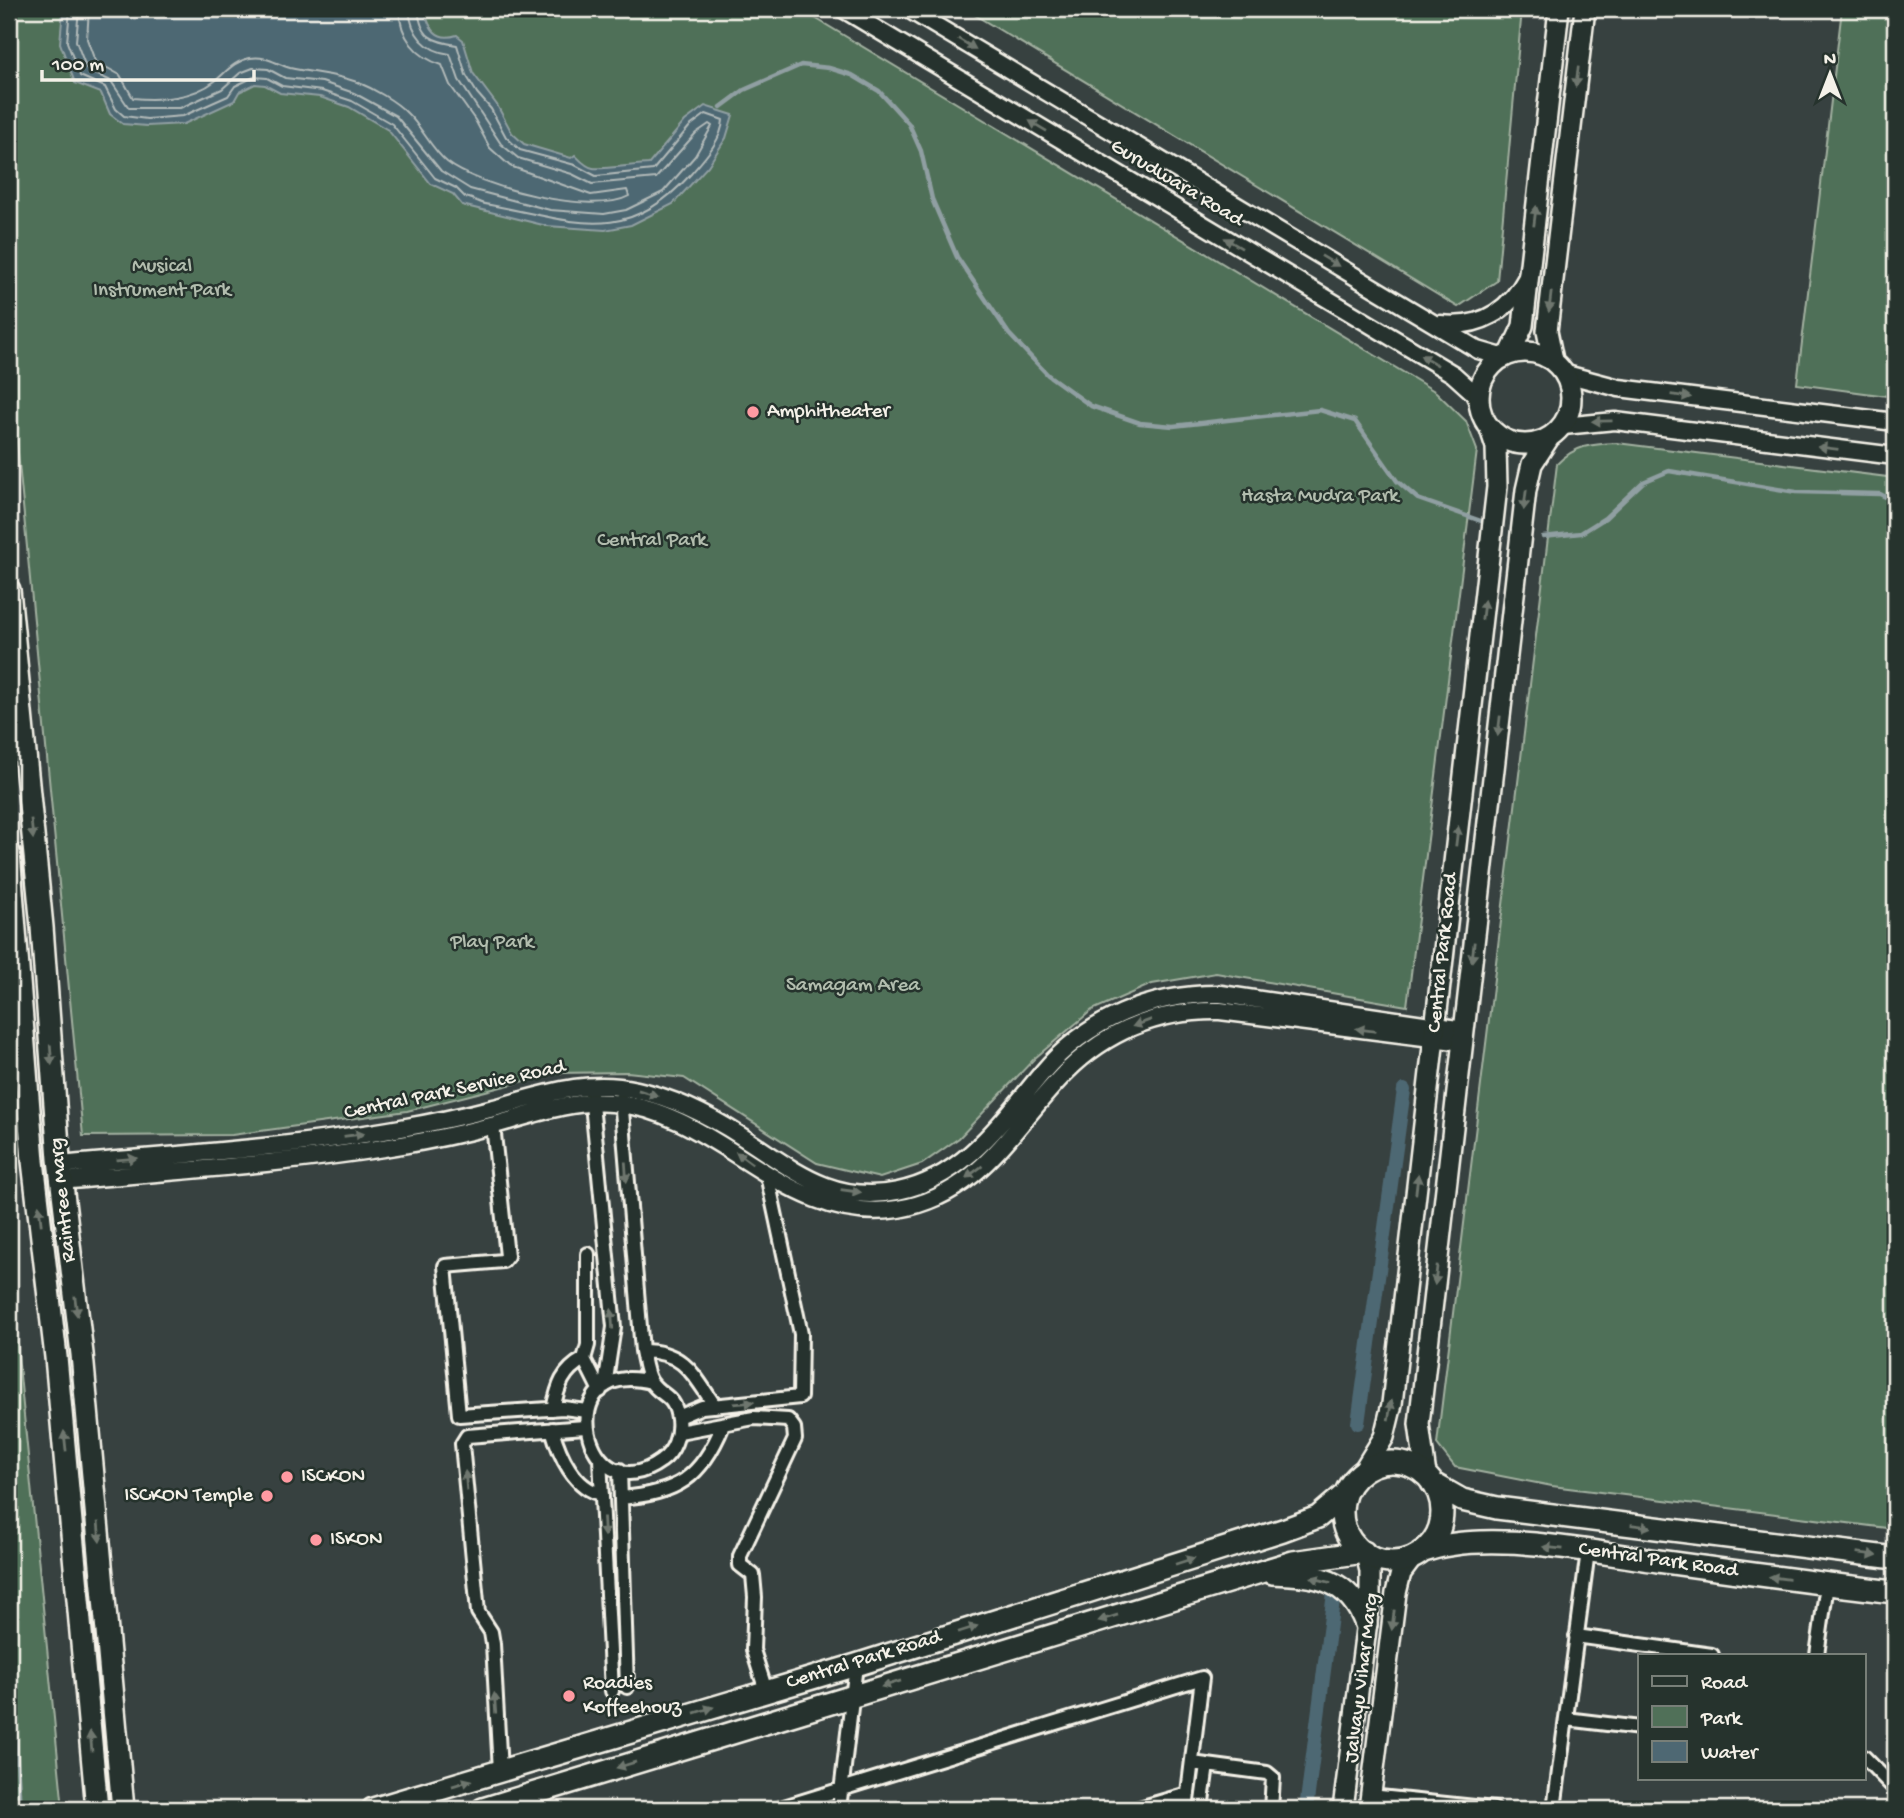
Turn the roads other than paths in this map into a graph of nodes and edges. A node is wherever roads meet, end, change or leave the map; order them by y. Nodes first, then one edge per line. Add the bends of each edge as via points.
1 (843, 9) edge
2 (908, 9) edge
3 (1558, 16) edge
4 (1584, 16) edge
5 (1528, 276) junction
6 (1434, 324) junction
7 (1506, 356) junction
8 (1560, 367) junction
9 (1479, 404) junction
10 (1895, 422) edge
11 (1490, 429) junction
12 (1556, 432) junction
13 (1895, 456) edge
14 (9, 590) edge
15 (13, 670) edge
16 (9, 853) edge
17 (1434, 1032) junction
18 (1464, 1036) junction
19 (620, 1087) junction
20 (591, 1094) junction
21 (621, 1104) junction
22 (493, 1125) junction
23 (60, 1173) junction
24 (767, 1175) junction
25 (587, 1254) dead end
26 (642, 1351) junction
27 (584, 1359) junction
28 (651, 1382) junction
29 (603, 1389) junction
30 (715, 1406) junction
31 (552, 1409) junction
32 (587, 1411) junction
33 (678, 1417) junction
34 (723, 1424) junction
35 (585, 1427) junction
36 (552, 1429) junction
37 (679, 1432) junction
38 (600, 1459) junction
39 (620, 1470) junction
40 (1363, 1472) junction
41 (1429, 1479) junction
42 (602, 1494) junction
43 (1345, 1494) junction
44 (621, 1497) junction
45 (1588, 1551) junction
46 (1365, 1553) junction
47 (1417, 1554) junction
48 (1895, 1558) edge
49 (1255, 1573) junction
50 (1827, 1584) junction
51 (1895, 1592) edge
52 (1366, 1624) junction
53 (1576, 1636) junction
54 (1706, 1654) edge
55 (1817, 1654) edge
56 (856, 1665) junction
57 (627, 1687) dead end
58 (612, 1691) dead end
59 (766, 1691) junction
60 (853, 1696) junction
61 (1566, 1720) junction
62 (1638, 1728) edge
63 (1866, 1759) edge
64 (1192, 1763) junction
65 (1207, 1765) junction
66 (500, 1771) junction
67 (841, 1789) junction
68 (1895, 1789) edge
69 (1188, 1794) junction
70 (1370, 1803) edge
71 (97, 1809) edge
72 (123, 1809) edge
73 (373, 1809) edge
74 (483, 1809) edge
75 (776, 1809) edge
76 (839, 1809) edge
77 (1136, 1809) edge
78 (1186, 1809) edge
79 (1200, 1809) edge
80 (1270, 1809) edge
81 (1343, 1809) edge
82 (1493, 1809) edge
83 (1554, 1809) edge

9 -> 1 street, Gurudwara Road via 1473,392 1452,374
2 -> 6 street, Gurudwara Road
3 - 4 street
5 -> 3 main road
4 -> 8 main road via 1547,331
5 - 6 street via 1512,300 1491,317 1466,325
5 - 7 main road via 1523,327
6 - 7 street, Gurudwara Road via 1478,350
7 - 8 main road via 1537,352
7 - 9 main road via 1483,377
8 -> 10 street via 1619,388
8 - 12 main road via 1572,400
9 - 11 main road
11 - 12 main road via 1513,443 1532,444
17 -> 11 main road, Central Park Road via 1497,487 1496,447
13 -> 12 street via 1615,421
12 -> 18 main road, Central Park Road via 1532,464 1526,490
14 - 15 main road, Raintree Marg
15 -> 23 main road, Raintree Marg via 42,927
71 -> 16 main road, Raintree Marg via 56,1357 33,1161
17 - 18 street
19 -> 17 street, Central Park Service Road via 656,1095 709,1118 810,1181 859,1192 895,1192 925,1182 963,1160 999,1127 1067,1048 1108,1019 1141,1005 1184,995 1221,995
17 -> 24 street, Central Park Service Road via 1220,1011 1166,1015 1128,1028 1090,1051 1056,1083 994,1156 932,1198 897,1209 857,1209 803,1196
40 -> 17 main road, Central Park Road via 1384,1437 1392,1404
18 -> 41 main road, Central Park Road via 1419,1424 1419,1444
19 - 20 street, Central Park Service Road
19 - 21 street
20 - 21 street, Central Park Service Road
20 - 22 street, Central Park Service Road
23 -> 20 street, Central Park Service Road via 353,1136 445,1119 553,1091
29 -> 20 street via 614,1327
24 -> 21 street, Central Park Service Road via 702,1133
21 -> 26 street
22 - 23 street, Central Park Service Road via 355,1152
22 - 31 street via 507,1256 503,1261 445,1266 459,1415
23 -> 72 main road, Raintree Marg via 83,1368
30 -> 24 street via 800,1397 801,1335
25 - 27 street
26 - 28 street
26 - 30 street via 663,1351 677,1357
27 - 29 street
27 - 31 street via 564,1375
28 - 29 street via 620,1380
28 - 33 street via 668,1396
29 - 32 street
30 - 33 street
31 - 32 street
32 - 35 street
33 - 37 street
34 - 37 street
34 - 44 street via 693,1476 672,1489
34 - 59 street via 754,1418 788,1420 796,1439 740,1556 740,1565 753,1575 753,1650
35 - 36 street
35 - 38 street via 588,1442
36 - 42 street via 575,1476 590,1492
66 -> 36 street via 493,1644 478,1612 462,1444 467,1436
37 - 39 street via 665,1458 652,1467 638,1472
38 - 39 street
38 - 42 street
39 - 44 street
40 - 41 main road via 1390,1462 1409,1465
40 - 43 main road
41 - 47 main road via 1441,1500 1441,1520 1435,1538
41 -> 48 main road, Central Park Road via 1462,1500 1497,1508
42 -> 58 street
43 - 46 main road via 1343,1523
56 -> 43 main road, Central Park Road via 1303,1523 1331,1508
44 - 57 street
45 -> 47 main road, Central Park Road via 1474,1541 1440,1545
50 -> 45 main road, Central Park Road
45 - 53 street
46 - 47 main road via 1394,1561
46 - 49 main road, Central Park Road via 1311,1558
46 - 52 main road, Jalvayu Vihar Marg via 1370,1584
47 -> 70 main road, Jalvayu Vihar Marg via 1401,1573 1396,1594
52 -> 49 main road via 1357,1603 1340,1586 1304,1576
49 -> 60 main road, Central Park Road
50 - 51 main road, Central Park Road
50 - 55 street
52 - 81 main road, Jalvayu Vihar Marg
53 - 54 street
53 - 61 street
56 - 59 main road, Central Park Road
56 - 60 street
66 -> 59 main road, Central Park Road
60 - 67 street
60 -> 74 main road, Central Park Road
61 - 62 street
61 - 83 street
63 - 68 street
64 - 65 street
64 - 67 street via 1202,1678
64 - 69 street
65 - 79 street
65 - 80 street via 1267,1773 1273,1778
73 -> 66 main road, Central Park Road
67 - 75 street
67 - 76 street
69 - 77 street
69 - 78 street
70 - 82 street

